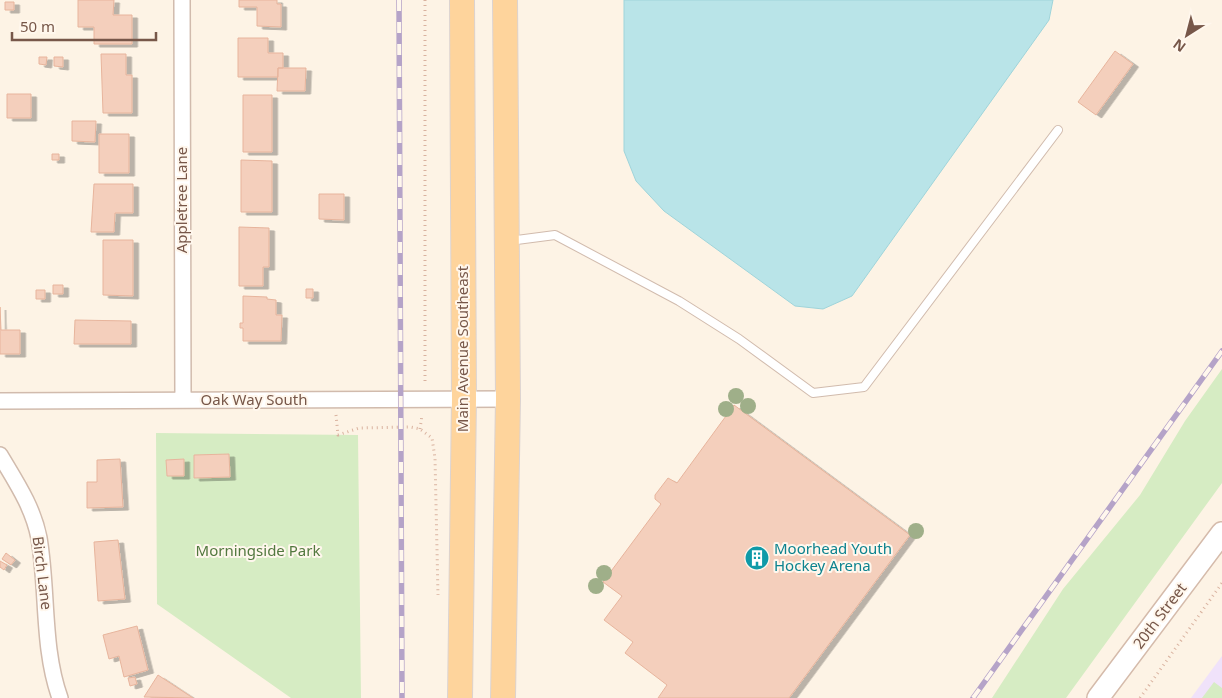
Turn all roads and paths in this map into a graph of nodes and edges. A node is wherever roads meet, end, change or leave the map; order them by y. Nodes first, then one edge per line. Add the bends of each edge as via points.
1 (182, 0) edge
2 (425, 0) edge
3 (462, 0) edge
4 (505, 0) edge
5 (1058, 130) dead end
6 (506, 242) junction
7 (427, 370) dead end
8 (464, 399) junction
9 (508, 399) junction
10 (183, 400) junction
11 (0, 401) edge
12 (338, 436) dead end
13 (0, 455) edge
14 (1222, 533) edge
15 (1222, 583) edge
16 (438, 598) dead end
17 (60, 698) edge
18 (460, 698) edge
19 (503, 698) edge
20 (1098, 698) edge
21 (1140, 698) edge

1 - 10 street, Appletree Lane
2 - 7 path
3 - 8 main road, Main Avenue Southeast
4 - 6 main road
5 - 6 lane via 864,387 813,393 739,339 679,301 555,235
6 - 9 main road
8 - 9 street, Oak Way South
8 - 10 street, Oak Way South
8 - 18 main road, Main Avenue Southeast
9 - 19 main road
10 - 11 street, Oak Way South
12 - 16 path via 359,428 410,427 420,429 432,438
13 - 17 street, Birch Lane via 28,503 38,537 50,652
14 - 20 main road, 20th Street
15 - 21 path

